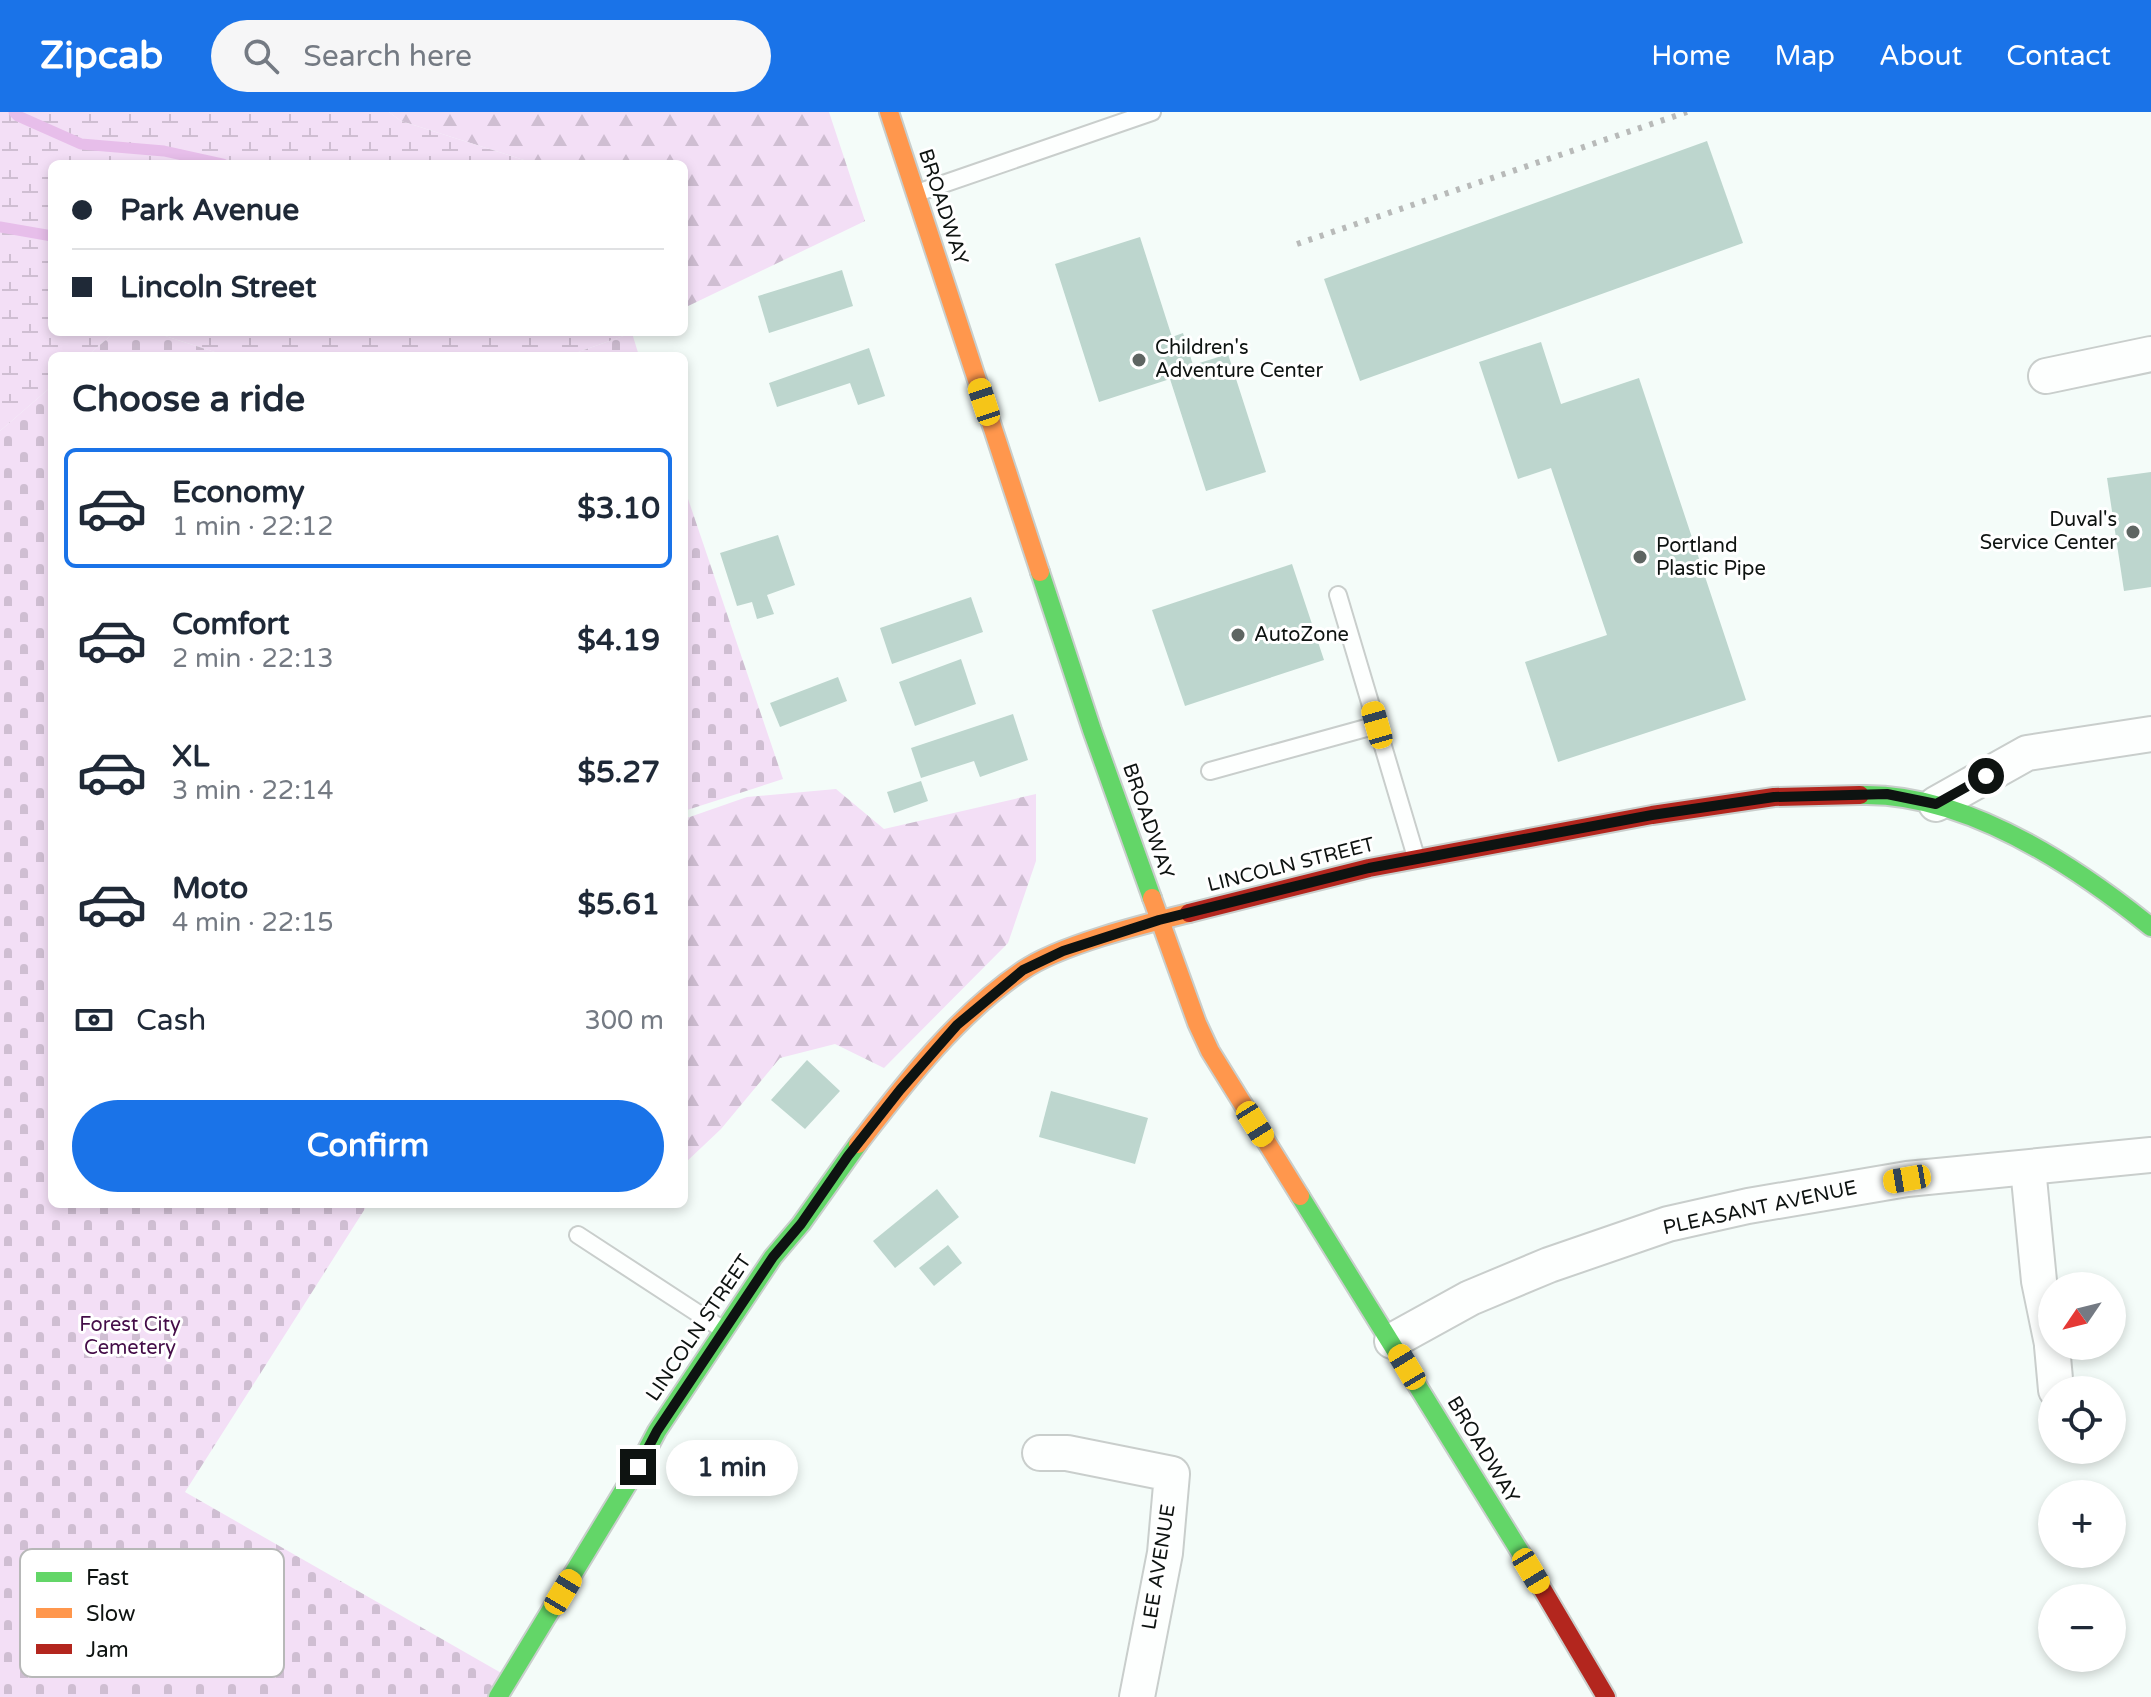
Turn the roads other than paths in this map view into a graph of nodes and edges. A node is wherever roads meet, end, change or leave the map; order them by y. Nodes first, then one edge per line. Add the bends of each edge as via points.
1 (889, 112) edge
2 (1152, 112) edge
3 (915, 193) junction
4 (2151, 354) edge
5 (2046, 376) dead end
6 (1338, 595) dead end
7 (1377, 725) junction
8 (2151, 734) edge
9 (1210, 771) dead end
10 (1936, 804) junction
11 (1416, 859) junction
12 (1159, 920) junction
13 (2151, 927) edge
14 (2151, 1155) edge
15 (2028, 1168) junction
16 (578, 1235) dead end
17 (2038, 1272) edge
18 (723, 1330) junction
19 (1392, 1341) junction
20 (1040, 1453) dead end
21 (498, 1697) edge
22 (1137, 1697) edge
23 (1606, 1697) edge

1 - 3 main road, BROADWAY
2 - 3 lane
3 - 12 main road, BROADWAY
4 - 5 street
6 - 7 lane
7 - 9 lane
7 - 11 lane
8 - 10 street via 2027,753
10 - 11 main road, LINCOLN STREET via 1887,794 1774,797
10 - 13 main road, LINCOLN STREET via 1993,824 2110,894
11 - 12 main road, LINCOLN STREET
12 - 18 main road, LINCOLN STREET via 1063,951 1023,970 957,1025 848,1156
12 - 19 main road, BROADWAY via 1210,1051
14 - 15 street, PLEASANT AVENUE
15 - 17 street
15 - 19 street, PLEASANT AVENUE via 1907,1179 1668,1224 1470,1298
16 - 18 lane
18 - 21 main road, LINCOLN STREET
19 - 23 main road, BROADWAY
20 - 22 street, LEE AVENUE via 1067,1453 1172,1474 1165,1553

